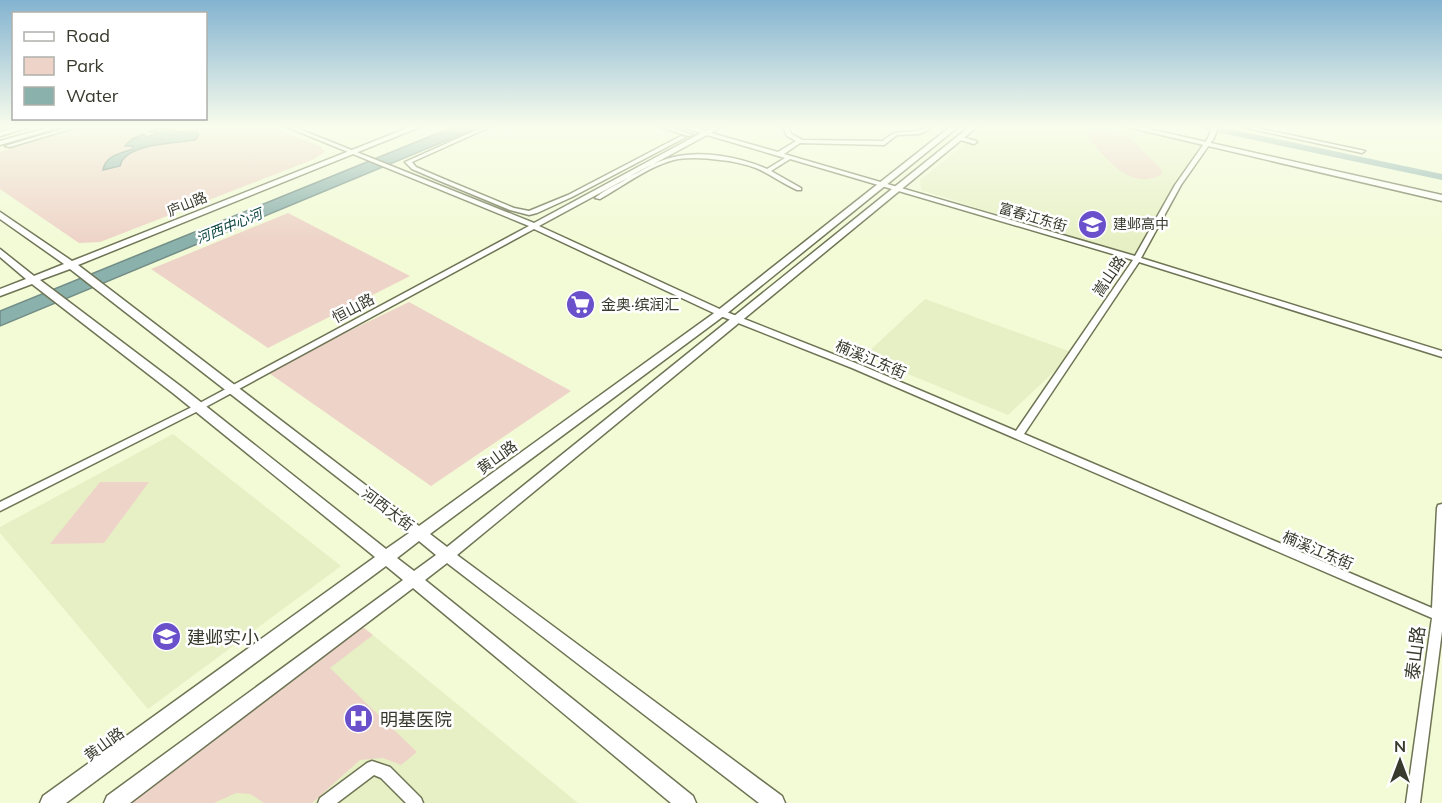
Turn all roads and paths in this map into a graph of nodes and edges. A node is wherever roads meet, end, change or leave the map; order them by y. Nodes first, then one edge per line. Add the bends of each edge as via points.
1 (323, 164) edge
2 (384, 164) edge
3 (410, 164) edge
4 (630, 164) edge
5 (651, 164) edge
6 (660, 164) edge
7 (744, 164) edge
8 (774, 164) edge
9 (812, 164) edge
10 (917, 164) edge
11 (1192, 164) edge
12 (1305, 164) edge
13 (1318, 164) edge
14 (767, 171) junction
15 (888, 188) junction
16 (799, 189) dead end
17 (1442, 191) edge
18 (594, 197) junction
19 (1442, 198) edge
20 (611, 202) dead end
21 (0, 215) edge
22 (534, 226) junction
23 (0, 252) edge
24 (1137, 259) junction
25 (71, 265) junction
26 (33, 281) junction
27 (0, 293) edge
28 (721, 313) junction
29 (735, 319) junction
30 (1442, 354) edge
31 (231, 389) junction
32 (199, 407) junction
33 (1018, 436) junction
34 (0, 507) edge
35 (1442, 508) edge
36 (421, 534) junction
37 (447, 555) junction
38 (388, 558) junction
39 (415, 579) junction
40 (1440, 616) edge
41 (50, 803) edge
42 (114, 803) edge
43 (325, 803) edge
44 (416, 803) edge
45 (686, 803) edge
46 (775, 803) edge
47 (1413, 803) edge

1 - 25 main road, 庐山路
2 - 22 street, 楠溪江东街
3 - 4 street via 529,213
5 - 18 street, 恒山路
6 - 18 street
7 - 14 street
8 - 14 street
9 - 15 street, 富春江东街
10 - 15 main road, 黄山路
11 - 24 street, 嵩山路
12 - 19 main road
13 - 17 main road
14 - 16 street
15 - 24 street, 富春江东街
15 - 28 main road, 黄山路
15 - 29 main road, 黄山路
18 - 20 street
18 - 22 street, 恒山路
21 - 25 main road, 河西大街
22 - 28 street, 楠溪江东街
22 - 31 street, 恒山路
23 - 26 main road
24 - 30 street, 富春江东街
24 - 33 street, 嵩山路
25 - 26 main road, 庐山路
25 - 31 main road, 河西大街
26 - 27 main road, 庐山路
26 - 32 main road
28 - 29 street, 楠溪江东街
28 - 36 main road, 黄山路
29 - 33 street, 楠溪江东街
29 - 37 main road, 黄山路
31 - 32 street, 恒山路
31 - 36 main road, 河西大街
32 - 34 street, 恒山路
32 - 38 main road
33 - 40 street, 楠溪江东街
35 - 40 street, 泰山路
36 - 37 main road, 河西大街
36 - 38 main road, 黄山路
37 - 39 main road, 黄山路
37 - 46 main road, 河西大街
38 - 39 main road
38 - 41 main road, 黄山路
39 - 42 main road, 黄山路
39 - 45 main road
40 - 47 street, 泰山路
43 - 44 street via 372,768 385,772

